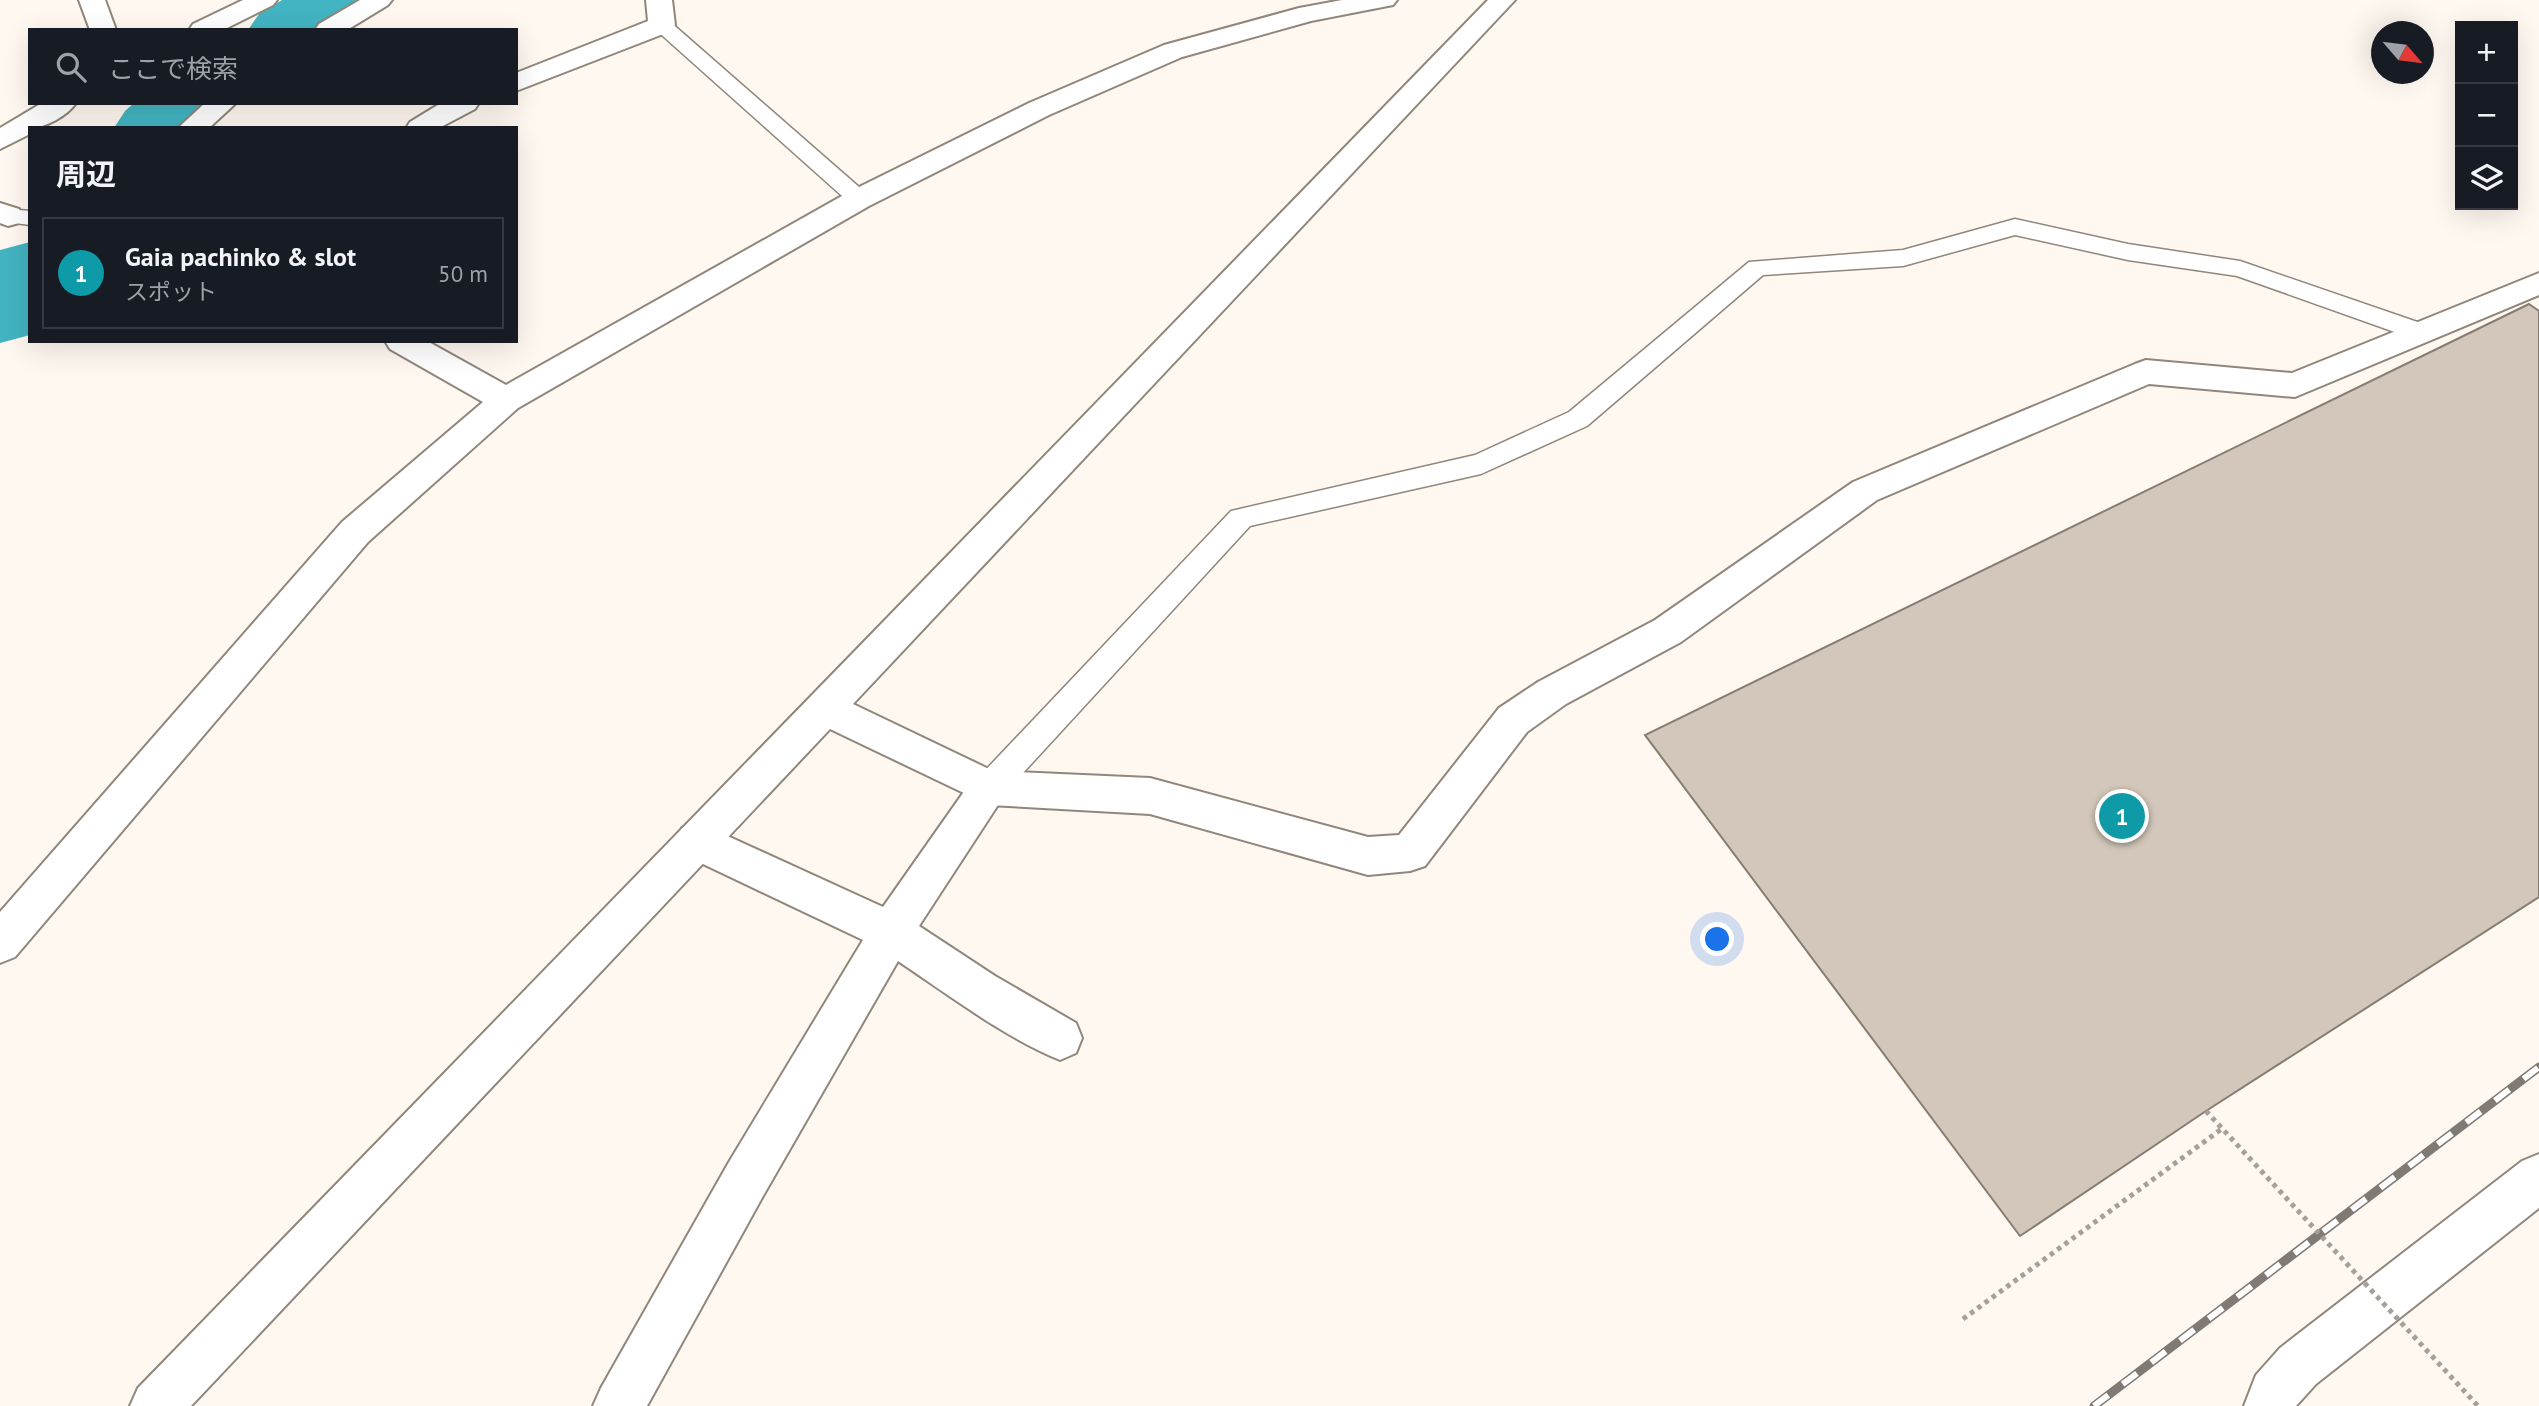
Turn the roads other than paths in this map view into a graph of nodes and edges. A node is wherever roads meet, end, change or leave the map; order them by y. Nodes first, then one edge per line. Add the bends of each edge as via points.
1 (92, 0) edge
2 (264, 0) edge
3 (379, 0) edge
4 (1384, 0) edge
5 (1502, 0) edge
6 (661, 13) edge
7 (102, 28) edge
8 (206, 28) edge
9 (331, 28) edge
10 (518, 82) edge
11 (59, 105) edge
12 (220, 105) edge
13 (460, 105) edge
14 (194, 126) edge
15 (422, 126) edge
16 (0, 140) edge
17 (859, 199) junction
18 (2539, 283) edge
19 (2420, 332) junction
20 (405, 343) edge
21 (506, 400) junction
22 (823, 707) junction
23 (989, 788) junction
24 (696, 842) junction
25 (891, 932) junction
26 (0, 943) edge
27 (1060, 1038) dead end
28 (2539, 1178) edge
29 (156, 1406) edge
30 (619, 1406) edge
31 (2270, 1406) edge

1 - 7 street
2 - 8 street
3 - 9 street
4 - 17 street via 1308,14 1173,51 1040,109
5 - 22 street
6 - 10 street
6 - 17 lane
11 - 16 street
12 - 14 street
13 - 15 street
17 - 21 street
18 - 19 street
19 - 23 street via 2295,385 2146,372 1865,491 1668,631 1552,693 1513,720 1410,853 1368,856 1150,796
19 - 23 lane via 2240,269 2128,252 2015,227 1903,258 1757,268 1578,419 1481,464 1241,518
20 - 21 street
21 - 26 street via 355,532
22 - 23 street
22 - 24 street
23 - 25 street
24 - 25 street
24 - 29 street
25 - 27 street
25 - 30 street
28 - 31 street via 2298,1366 2274,1392

